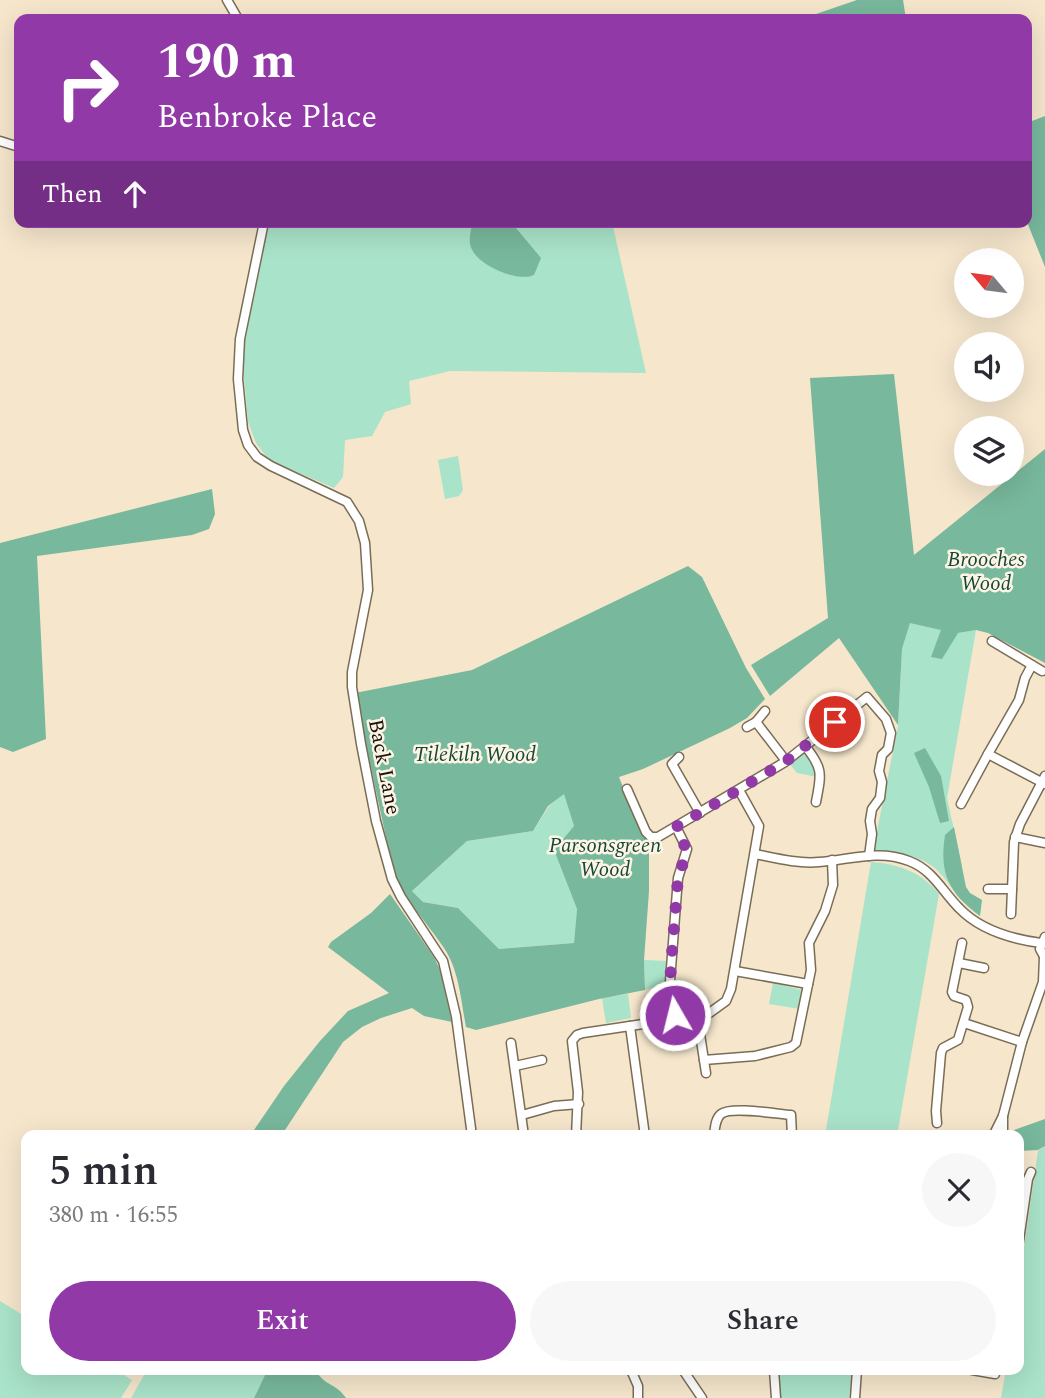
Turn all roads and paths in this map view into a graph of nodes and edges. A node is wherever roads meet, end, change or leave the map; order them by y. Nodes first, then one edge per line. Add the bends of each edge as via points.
1 (263, 228) edge
2 (992, 641) dead end
3 (1032, 665) junction
4 (1042, 671) dead end
5 (765, 710) dead end
6 (756, 722) junction
7 (747, 727) dead end
8 (805, 746) junction
9 (988, 754) junction
10 (679, 757) dead end
11 (786, 761) junction
12 (672, 764) junction
13 (662, 767) dead end
14 (1044, 781) edge
15 (627, 789) dead end
16 (739, 790) junction
17 (816, 802) dead end
18 (961, 804) dead end
19 (700, 813) junction
20 (676, 827) junction
21 (1015, 838) junction
22 (1045, 843) edge
23 (755, 854) junction
24 (869, 856) junction
25 (832, 860) junction
26 (988, 889) dead end
27 (1012, 889) junction
28 (1011, 914) dead end
29 (1043, 940) edge
30 (962, 943) dead end
31 (1045, 958) edge
32 (959, 963) junction
33 (984, 968) dead end
34 (735, 971) junction
35 (1044, 981) edge
36 (808, 984) junction
37 (697, 1015) junction
38 (675, 1018) junction
39 (964, 1023) junction
40 (630, 1026) junction
41 (1022, 1042) junction
42 (511, 1043) dead end
43 (542, 1060) dead end
44 (704, 1060) junction
45 (515, 1066) junction
46 (706, 1073) dead end
47 (579, 1104) junction
48 (522, 1115) junction
49 (1003, 1116) junction
50 (937, 1123) dead end
51 (471, 1130) edge
52 (523, 1130) edge
53 (577, 1130) edge
54 (644, 1130) edge
55 (716, 1130) edge
56 (792, 1130) edge
57 (996, 1130) edge
58 (1003, 1130) edge
59 (1026, 1175) edge
60 (1024, 1193) edge
61 (633, 1375) edge
62 (686, 1375) edge
63 (774, 1375) edge
64 (857, 1375) edge
65 (638, 1398) edge
66 (702, 1398) edge
67 (776, 1398) edge
68 (855, 1398) edge

1 - 51 street, Back Lane via 240,339 238,379 246,440 252,452 271,467 347,502 359,521 368,590 352,687 374,808 392,879 443,961
2 - 3 street
3 - 4 street
3 - 9 street via 1019,701
5 - 6 street
6 - 7 street
6 - 11 street
8 - 11 street
8 - 17 street via 821,772
8 - 24 street via 867,697 886,719 891,733 879,771 880,798 872,809
9 - 14 street
9 - 18 street
10 - 12 street
11 - 16 street
12 - 13 street
12 - 19 street
14 - 21 street
15 - 20 street via 648,835 658,837
16 - 19 street
16 - 23 street via 758,823
19 - 20 street
20 - 38 street via 687,851 678,878 671,965
21 - 22 street
21 - 27 street
23 - 25 street via 798,861
23 - 34 street
24 - 25 street
24 - 29 street via 915,863 979,924 1009,936
25 - 36 street via 833,884 810,943
26 - 27 street
27 - 28 street
29 - 31 street
30 - 32 street
31 - 35 street
32 - 33 street
32 - 39 street via 952,992 967,1002
34 - 36 street
34 - 37 street via 726,1001 715,1011
35 - 41 street
36 - 44 street via 799,1038 793,1046 755,1056
37 - 38 street
37 - 44 street
38 - 40 street
39 - 41 street
39 - 50 street via 956,1043 941,1053
40 - 47 street via 574,1038 571,1046
40 - 54 street
41 - 49 street
42 - 45 street
43 - 45 street
44 - 46 street
45 - 48 street
47 - 48 street
47 - 53 street
48 - 52 street
49 - 57 street
49 - 58 street
55 - 56 street via 719,1117 734,1111 791,1115
59 - 60 street
61 - 65 street
62 - 66 street
63 - 67 street
64 - 68 street

